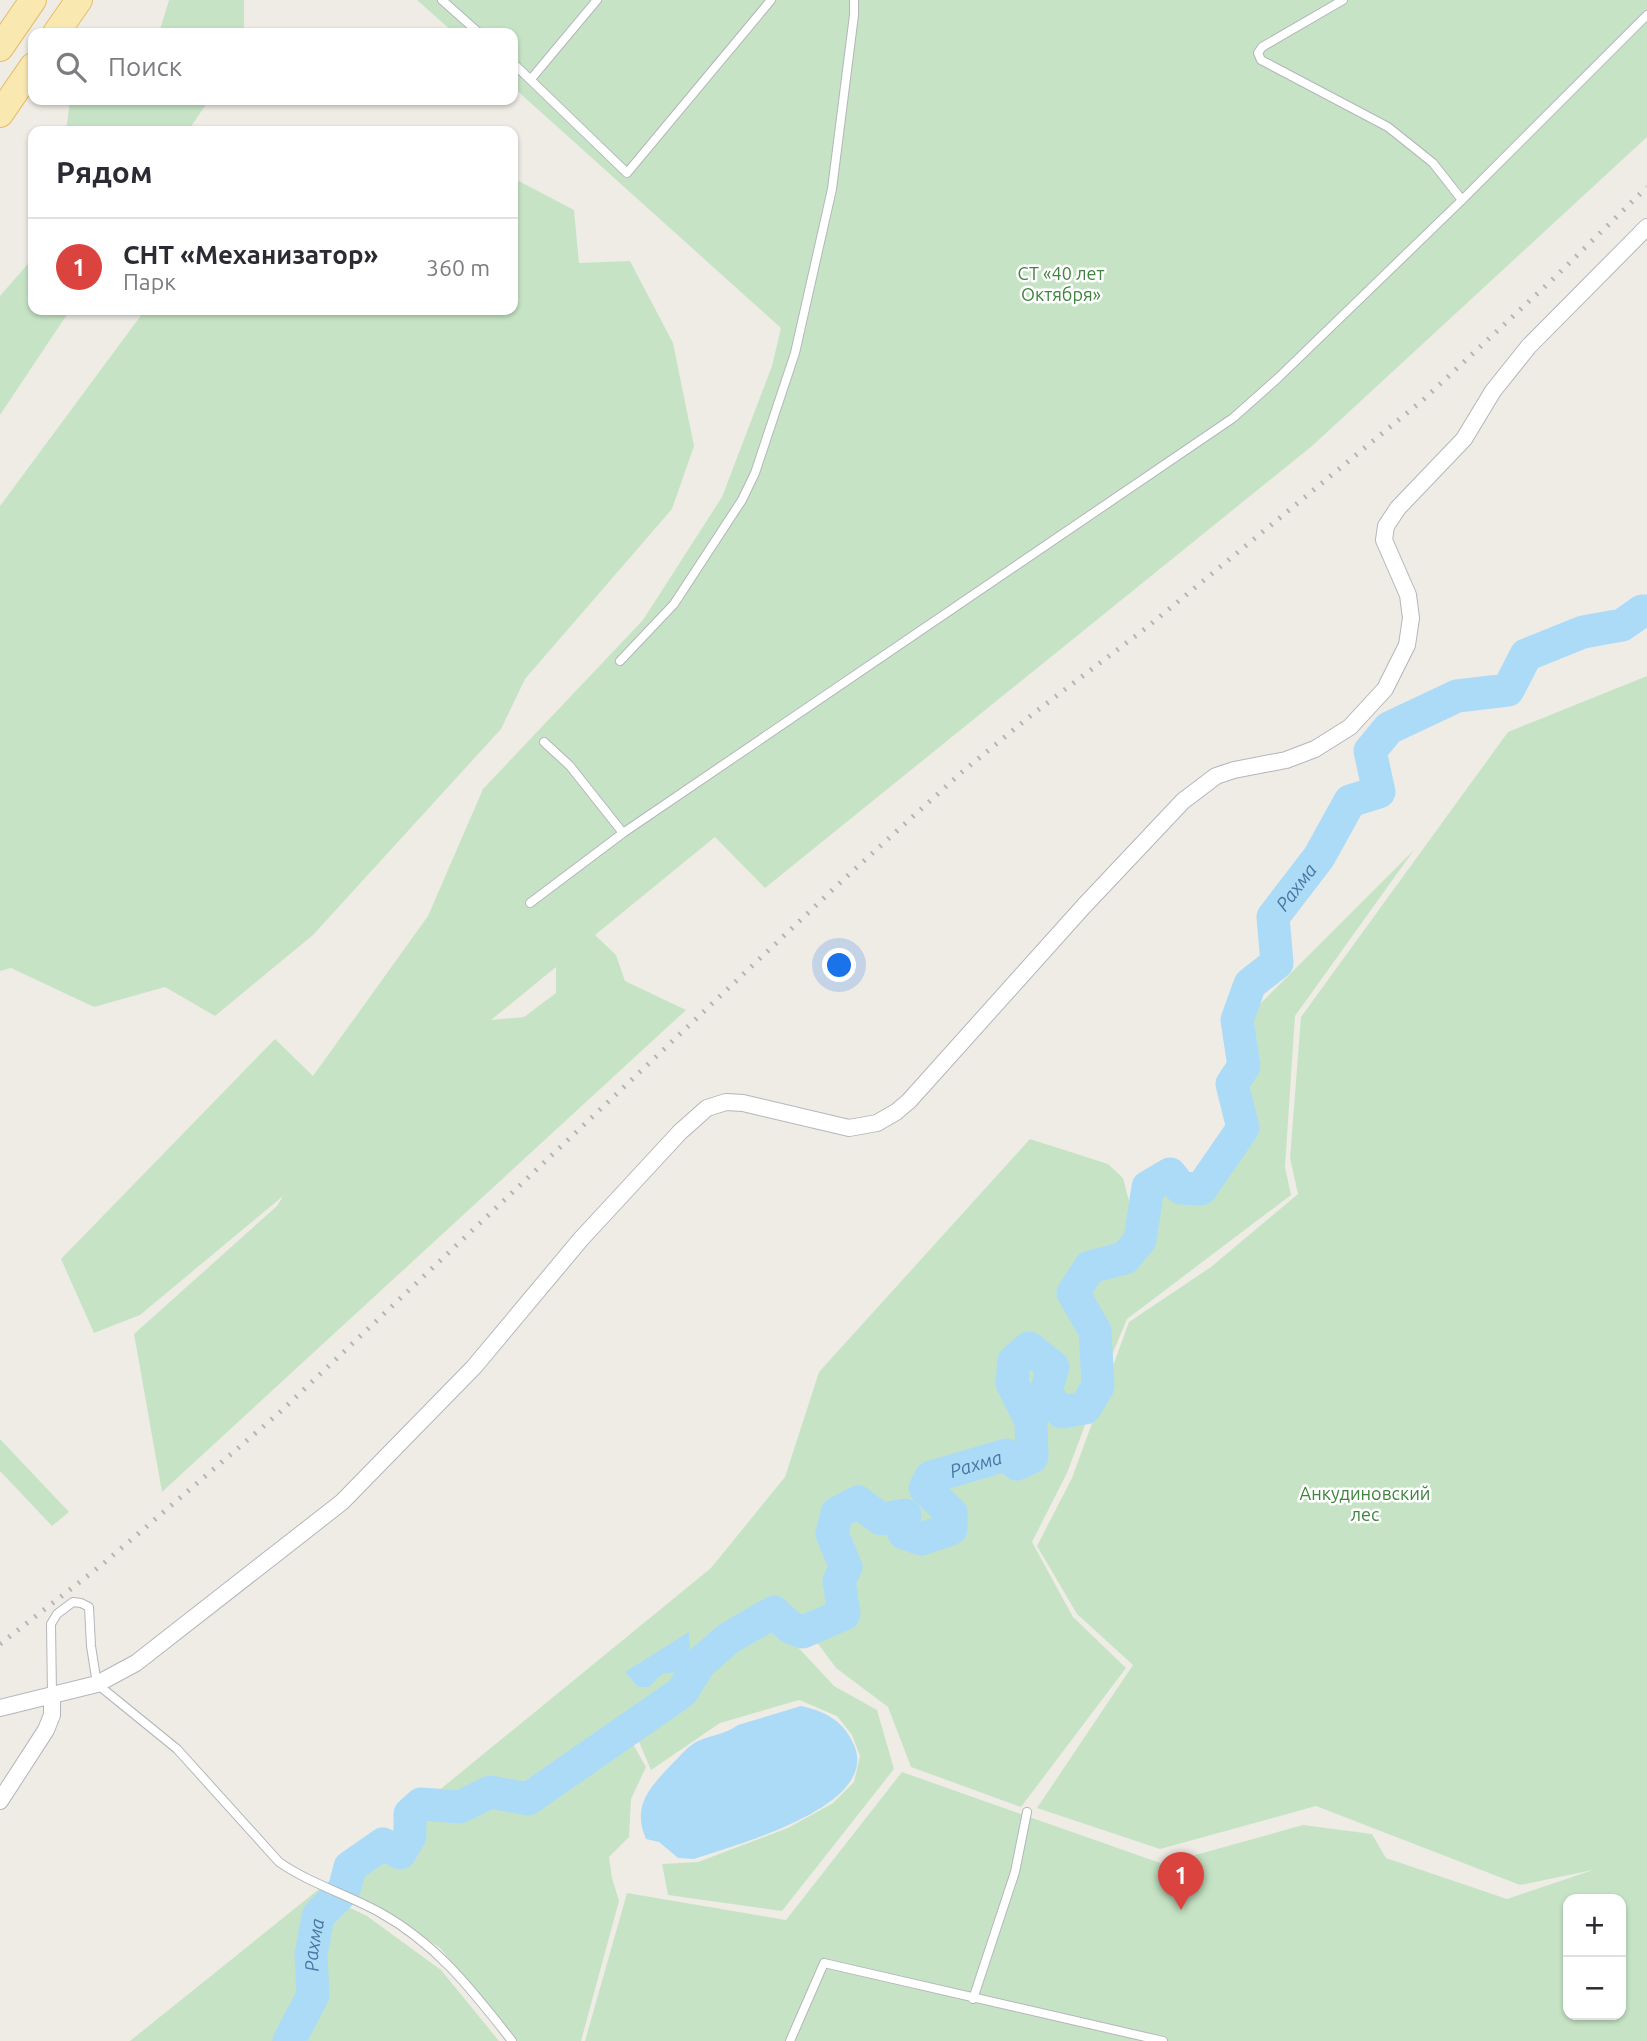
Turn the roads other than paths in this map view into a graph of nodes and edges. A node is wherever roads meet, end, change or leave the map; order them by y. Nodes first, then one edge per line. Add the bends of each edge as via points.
1 (33, 0) edge
2 (79, 0) edge
3 (442, 0) edge
4 (597, 0) edge
5 (771, 0) edge
6 (854, 0) edge
7 (1343, 0) edge
8 (1647, 15) edge
9 (59, 28) edge
10 (473, 28) edge
11 (0, 48) edge
12 (518, 67) edge
13 (28, 73) edge
14 (531, 79) junction
15 (0, 114) edge
16 (1462, 200) junction
17 (1644, 235) edge
18 (620, 661) dead end
19 (544, 742) dead end
20 (624, 833) junction
21 (530, 902) dead end
22 (97, 1684) junction
23 (52, 1695) junction
24 (0, 1708) edge
25 (0, 1801) edge
26 (1027, 1812) dead end
27 (973, 1999) junction
28 (512, 2041) edge
29 (790, 2041) edge
30 (1163, 2041) edge

1 - 11 main road
2 - 9 main road
3 - 10 lane
4 - 14 lane
5 - 14 lane via 627,173
6 - 18 lane via 832,189 795,353 755,473 674,604
7 - 16 lane via 1262,47 1258,53 1261,60 1388,127 1433,163
8 - 16 lane
12 - 14 lane
13 - 15 main road
16 - 20 lane via 1233,418
17 - 22 street via 1529,346 1493,391 1464,439 1386,526 1384,540 1408,595 1407,645 1385,689 1350,727 1315,749 1286,760 1216,776 1182,801 896,1112 877,1123 849,1128 743,1103 707,1108 581,1239 474,1367 342,1502 136,1663
19 - 20 lane via 570,766
20 - 21 lane
22 - 23 street
22 - 23 lane via 89,1607 73,1602 51,1624
22 - 28 lane via 177,1749 279,1862 382,1914 434,1949
23 - 24 street
23 - 25 street via 46,1730
26 - 27 lane via 1015,1872
27 - 29 lane via 824,1963
27 - 30 lane

